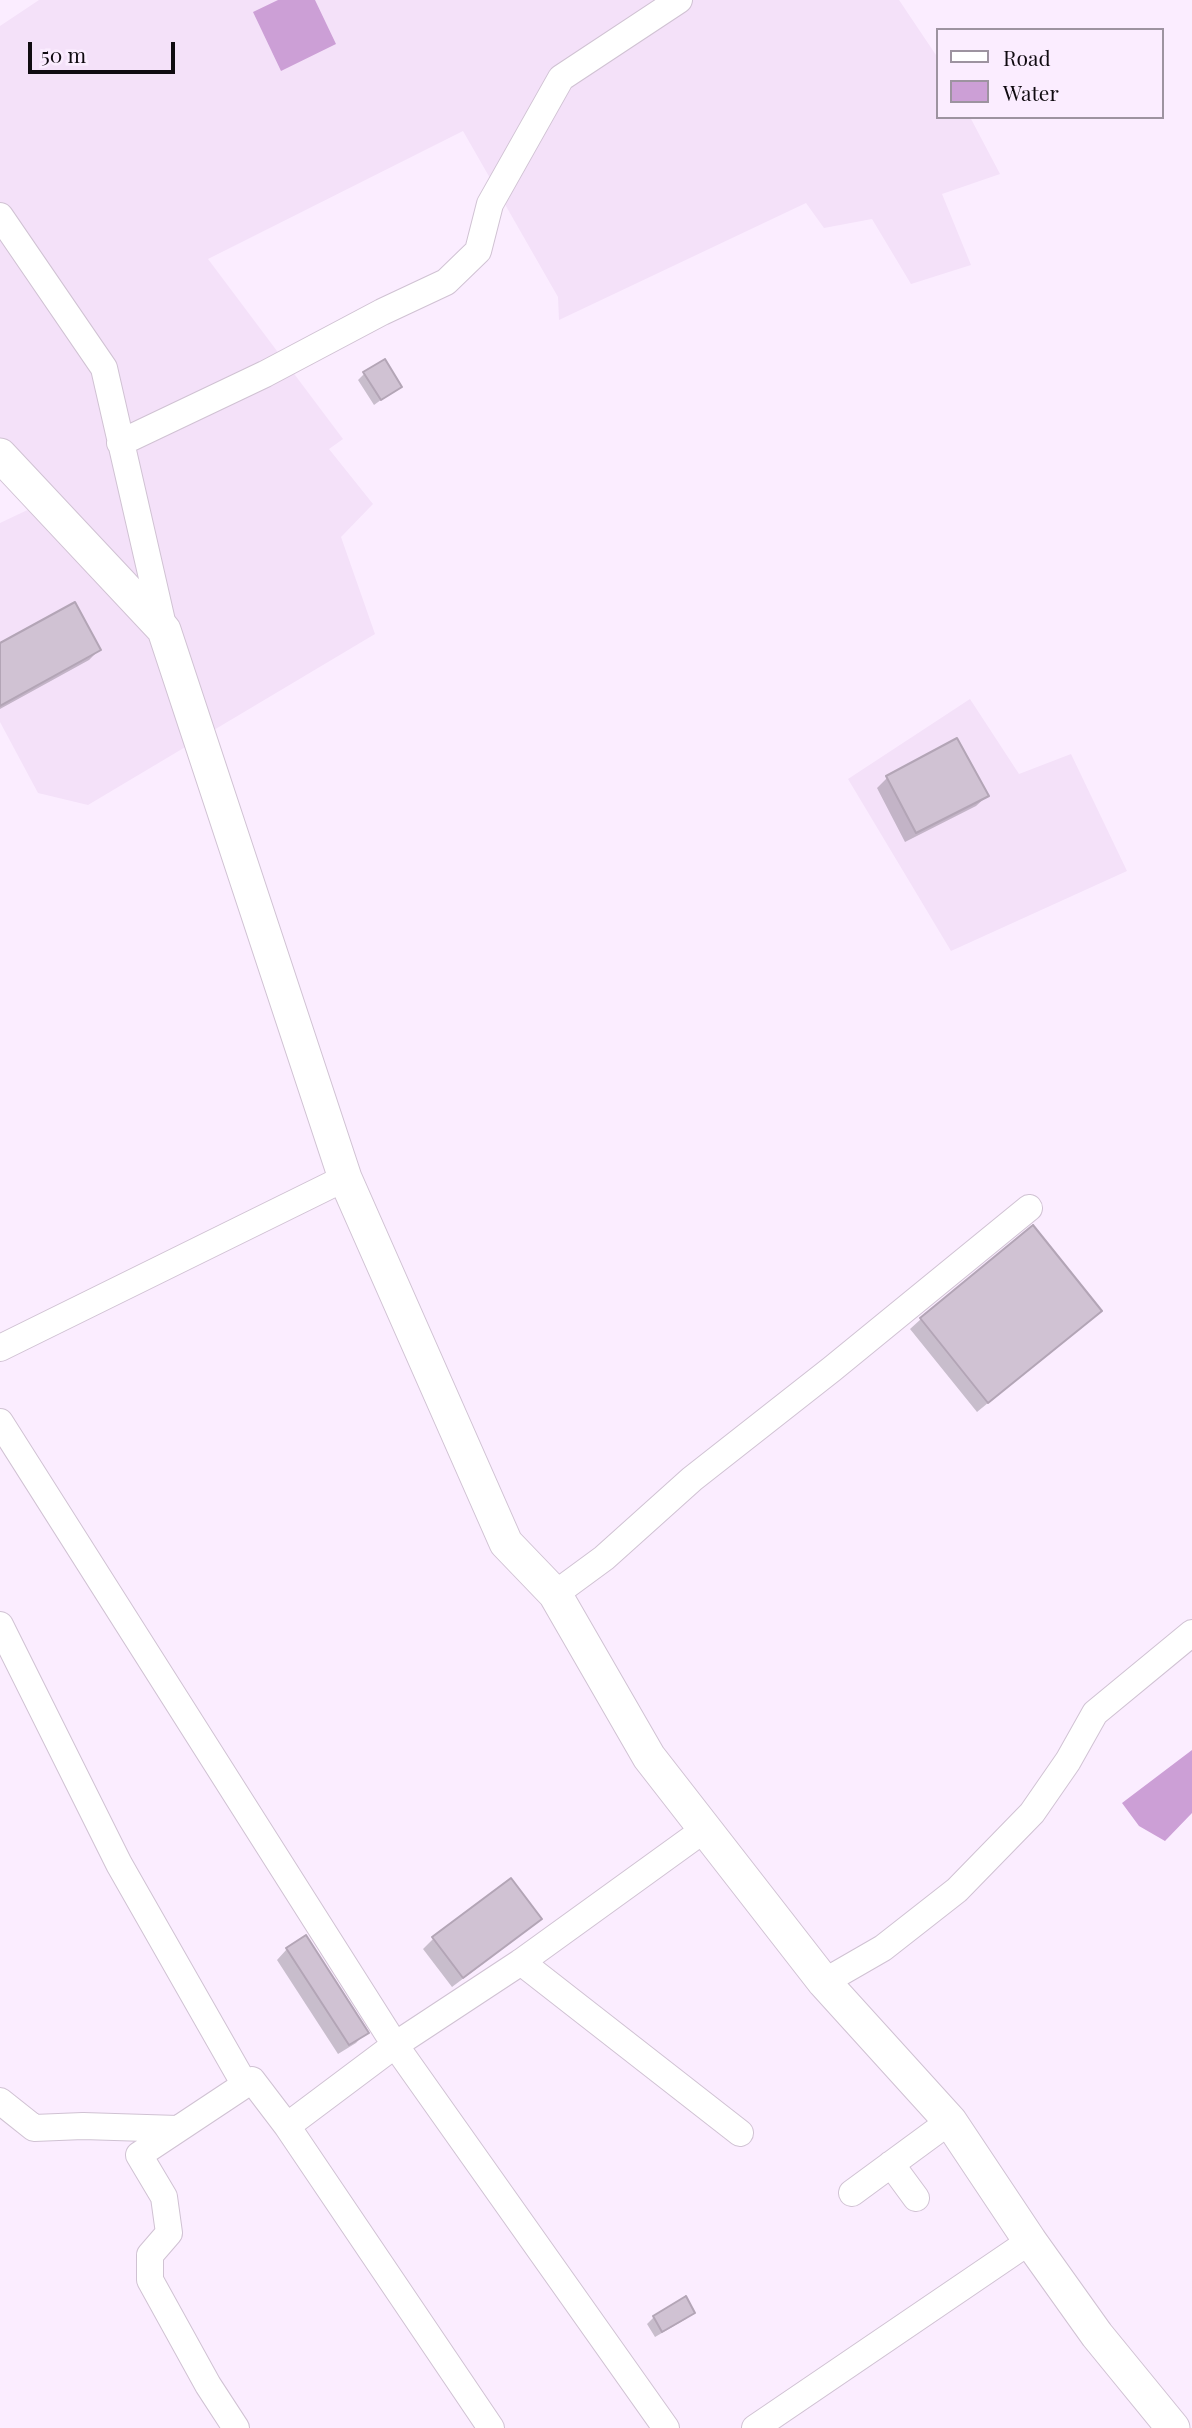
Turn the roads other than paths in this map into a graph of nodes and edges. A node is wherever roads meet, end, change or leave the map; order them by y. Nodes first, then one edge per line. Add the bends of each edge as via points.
1 (679, 0) edge
2 (0, 216) edge
3 (120, 443) junction
4 (0, 455) edge
5 (164, 630) junction
6 (345, 1178) junction
7 (1029, 1208) dead end
8 (0, 1348) edge
9 (0, 1422) edge
10 (555, 1594) junction
11 (0, 1625) edge
12 (1192, 1633) edge
13 (705, 1829) junction
14 (521, 1962) junction
15 (824, 1982) junction
16 (395, 2045) junction
17 (245, 2085) junction
18 (2, 2106) edge
19 (950, 2121) junction
20 (287, 2126) junction
21 (178, 2129) junction
22 (740, 2133) dead end
23 (891, 2164) junction
24 (852, 2193) dead end
25 (916, 2198) dead end
26 (1030, 2241) junction
27 (236, 2428) edge
28 (491, 2428) edge
29 (666, 2428) edge
30 (755, 2428) edge
31 (1173, 2428) edge

1 - 3 street via 561,78 490,204 478,251 446,282
2 - 3 street via 104,368
3 - 5 street
4 - 5 main road
5 - 6 main road
6 - 8 street
6 - 10 main road via 506,1543
7 - 10 street via 692,1479 604,1559
9 - 16 street
10 - 13 main road via 649,1757
11 - 17 street via 119,1864
12 - 15 street via 1095,1713 1032,1813 957,1890 883,1948
13 - 14 street
13 - 15 main road
14 - 16 street
14 - 22 street
15 - 19 main road
16 - 20 street
16 - 29 street
17 - 20 street via 252,2080
17 - 21 street
18 - 21 street via 34,2128
19 - 23 street
19 - 26 main road
20 - 28 street
21 - 27 street via 139,2155 164,2197 169,2232 150,2255 150,2280
23 - 24 street
23 - 25 street
26 - 30 street
26 - 31 main road via 1097,2335

